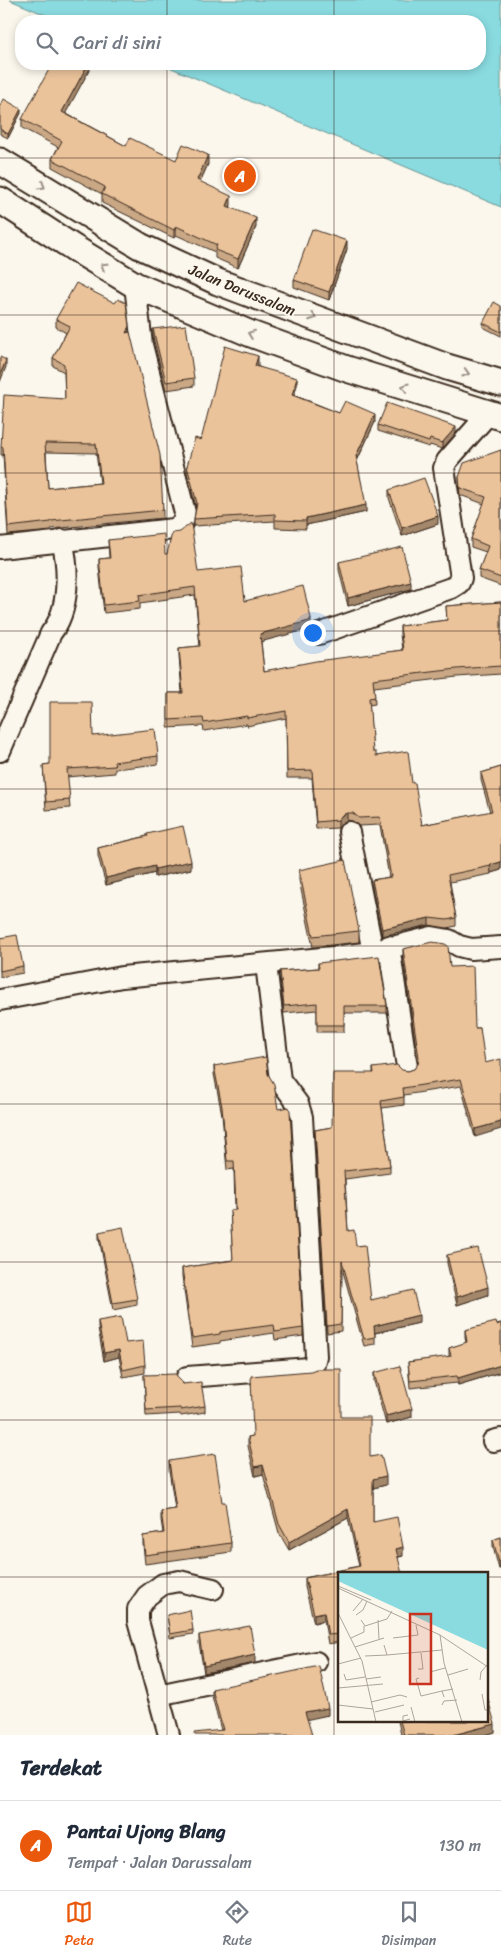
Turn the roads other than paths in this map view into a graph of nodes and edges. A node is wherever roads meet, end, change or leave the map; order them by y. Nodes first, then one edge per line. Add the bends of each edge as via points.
1 (0, 161) edge
2 (0, 200) edge
3 (135, 284) junction
4 (501, 383) edge
5 (495, 415) edge
6 (62, 540) junction
7 (0, 548) edge
8 (319, 634) dead end
9 (0, 752) edge
10 (349, 832) dead end
11 (501, 947) edge
12 (381, 949) junction
13 (266, 964) junction
14 (0, 1000) edge
15 (407, 1067) dead end
16 (187, 1377) dead end
17 (213, 1589) dead end
18 (316, 1662) dead end
19 (158, 1695) junction
20 (169, 1735) edge

1 -> 4 street, Jalan Darussalam via 140,246 218,282 447,367
3 -> 2 street
5 -> 3 street via 347,369 250,334
3 - 6 street via 142,344 185,514 184,522 174,529
5 - 8 street via 447,461 444,468 461,578 459,583
6 - 7 street
6 - 9 street via 66,583 58,625 51,634
10 - 12 street
11 - 12 street via 472,948 432,937
12 - 13 street
12 - 15 street
13 - 14 street via 122,978
13 - 16 street via 280,1080 298,1104 302,1117 316,1356 310,1368
17 - 19 street via 179,1581 163,1584 147,1596 138,1609 138,1622
18 - 19 street
19 - 20 street

